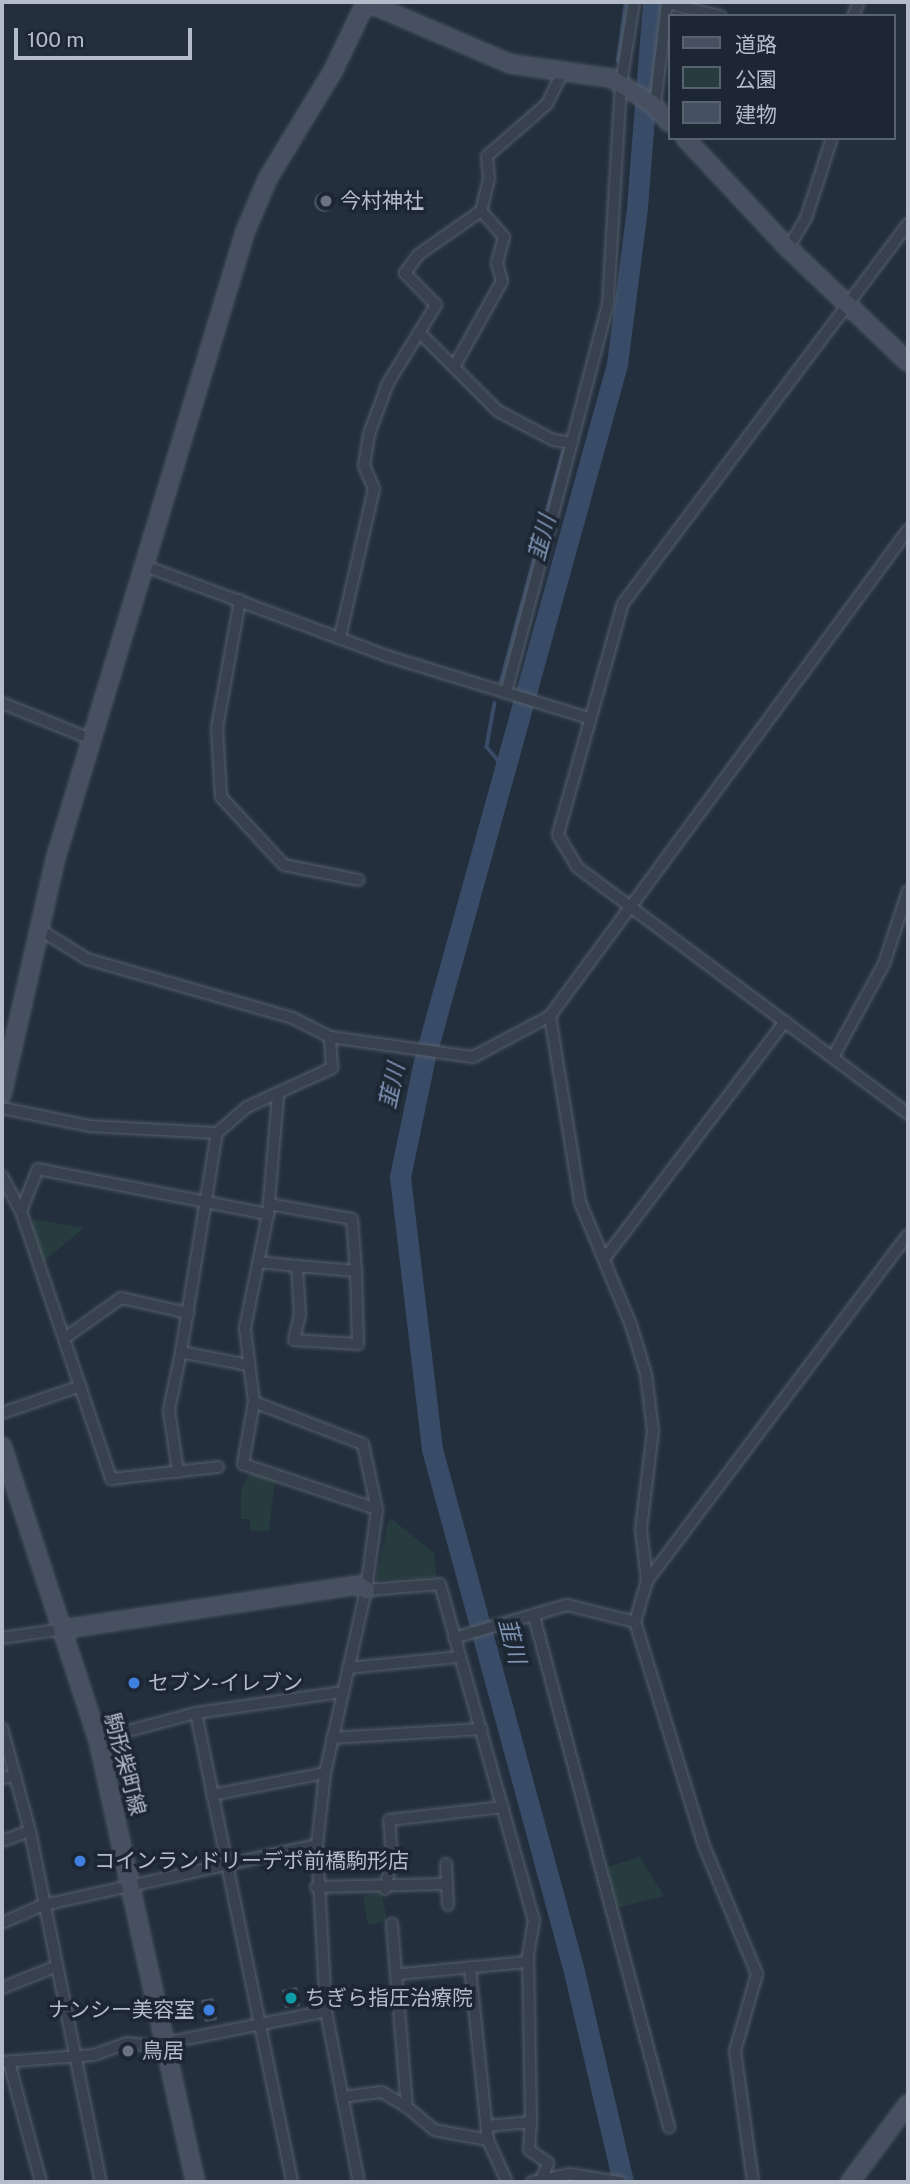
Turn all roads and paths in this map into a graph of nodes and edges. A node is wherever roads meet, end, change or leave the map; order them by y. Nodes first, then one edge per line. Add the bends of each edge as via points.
1 (366, 2) edge
2 (634, 2) edge
3 (712, 14) edge
4 (563, 71) junction
5 (623, 86) junction
6 (653, 105) junction
7 (668, 121) edge
8 (687, 140) edge
9 (831, 140) edge
10 (481, 211) junction
11 (908, 224) edge
12 (788, 248) junction
13 (848, 304) junction
14 (419, 332) junction
15 (908, 362) edge
16 (454, 367) junction
17 (572, 443) junction
18 (908, 530) edge
19 (145, 566) junction
20 (240, 600) junction
21 (340, 638) junction
22 (509, 694) junction
23 (2, 703) edge
24 (588, 718) junction
25 (93, 740) junction
26 (359, 880) dead end
27 (908, 891) edge
28 (631, 908) junction
29 (37, 928) junction
30 (550, 1016) junction
31 (785, 1021) junction
32 (330, 1037) junction
33 (833, 1057) junction
34 (2, 1094) edge
35 (278, 1095) junction
36 (2, 1108) edge
37 (908, 1114) edge
38 (217, 1133) junction
39 (2, 1176) edge
40 (208, 1203) junction
41 (269, 1209) junction
42 (21, 1211) junction
43 (908, 1235) edge
44 (604, 1259) junction
45 (258, 1262) junction
46 (297, 1266) junction
47 (356, 1271) junction
48 (188, 1313) junction
49 (65, 1338) junction
50 (181, 1352) junction
51 (248, 1365) junction
52 (81, 1386) junction
53 (254, 1402) junction
54 (2, 1413) edge
55 (2, 1446) edge
56 (218, 1467) dead end
57 (178, 1472) junction
58 (377, 1509) junction
59 (646, 1581) junction
60 (366, 1590) junction
61 (534, 1616) junction
62 (635, 1622) junction
63 (64, 1629) junction
64 (2, 1638) edge
65 (454, 1638) junction
66 (459, 1657) junction
67 (348, 1668) junction
68 (342, 1692) junction
69 (196, 1713) junction
70 (2, 1728) edge
71 (482, 1729) junction
72 (332, 1738) junction
73 (98, 1739) junction
74 (325, 1773) junction
75 (16, 1776) junction
76 (2, 1778) edge
77 (212, 1795) junction
78 (503, 1807) junction
79 (30, 1831) junction
80 (2, 1841) edge
81 (317, 1845) junction
82 (227, 1863) junction
83 (446, 1864) dead end
84 (446, 1884) junction
85 (133, 1885) junction
86 (316, 1887) junction
87 (386, 1889) junction
88 (43, 1905) junction
89 (448, 1905) dead end
90 (2, 1923) edge
91 (391, 1923) dead end
92 (528, 1958) junction
93 (57, 1966) junction
94 (470, 1967) junction
95 (398, 1974) junction
96 (2, 1988) edge
97 (326, 2011) junction
98 (260, 2024) junction
99 (166, 2043) junction
100 (77, 2056) junction
101 (6, 2062) edge
102 (342, 2097) junction
103 (908, 2104) edge
104 (407, 2107) junction
105 (530, 2122) junction
106 (487, 2126) junction
107 (669, 2127) dead end
108 (488, 2140) junction
109 (537, 2180) edge
110 (616, 2181) edge
111 (40, 2182) edge
112 (101, 2182) edge
113 (195, 2182) edge
114 (292, 2182) edge
115 (359, 2182) edge
116 (507, 2182) edge
117 (753, 2182) edge
118 (850, 2182) edge

1 - 4 street via 511,64
1 - 19 street via 333,71 268,178 245,232
2 - 5 street
3 - 6 street via 667,3
4 - 5 street
4 - 10 street via 547,104 487,156 489,179
5 - 6 street
5 - 17 street via 608,303
6 - 7 street
8 - 12 street
9 - 12 street via 806,218
10 - 14 street via 418,255 405,273 436,305
10 - 16 street via 503,237 498,263 502,281
11 - 13 street
12 - 13 street
13 - 15 street
13 - 24 street via 629,594 615,622
14 - 16 street
14 - 21 street via 388,383 365,451 374,489
16 - 17 street via 498,411 553,440
17 - 22 street
18 - 28 street
19 - 20 street
19 - 25 street
20 - 21 street
20 - 26 street via 217,728 221,797 284,865
21 - 22 street
22 - 24 street
23 - 25 street
24 - 28 street via 559,828 560,845 577,867
25 - 29 street
27 - 33 street via 884,964
28 - 30 street
28 - 31 street
29 - 32 street via 87,959 293,1018
29 - 34 street
30 - 32 street via 473,1057
30 - 44 street via 573,1170
31 - 33 street
31 - 44 street
32 - 35 street via 332,1068
33 - 37 street
35 - 38 street via 247,1107
35 - 41 street
36 - 38 street via 90,1126
38 - 40 street
39 - 42 street
40 - 41 street
40 - 42 street via 38,1169
40 - 48 street
41 - 45 street
41 - 47 street via 352,1219
42 - 49 street
43 - 59 street
44 - 59 street via 646,1374 653,1431 641,1529
45 - 46 street
45 - 51 street via 245,1328
46 - 47 street
46 - 47 street via 300,1315 294,1340 358,1344
48 - 49 street via 121,1298
48 - 50 street
49 - 52 street
50 - 51 street
50 - 57 street via 169,1410
51 - 53 street
52 - 54 street
52 - 57 street via 111,1479
53 - 58 street via 363,1444
53 - 58 street via 243,1464
55 - 63 street, 駒形柴町線
56 - 57 street
58 - 60 street
59 - 62 street
60 - 63 street via 359,1585
60 - 65 street via 440,1584
60 - 67 street
61 - 62 street via 567,1605
61 - 65 street
61 - 107 street
62 - 117 street via 704,1846 757,1974 735,2051
63 - 64 street
63 - 73 street, 駒形柴町線
65 - 66 street
66 - 67 street
66 - 71 street
67 - 68 street
68 - 69 street
68 - 72 street
69 - 73 street
69 - 77 street
70 - 75 street
71 - 72 street
71 - 78 street
72 - 74 street
73 - 85 street, 駒形柴町線
74 - 77 street
74 - 81 street
75 - 76 street
75 - 79 street
77 - 82 street
78 - 87 street via 389,1820 392,1860
78 - 92 street via 534,1920
79 - 80 street
79 - 88 street
81 - 82 street
81 - 86 street
82 - 85 street
82 - 98 street
83 - 84 street
84 - 87 street
84 - 89 street
85 - 88 street
85 - 99 street, 駒形柴町線
86 - 87 street
86 - 97 street
88 - 90 street
88 - 93 street
91 - 95 street
92 - 94 street
92 - 105 street
93 - 96 street
93 - 100 street
94 - 95 street
94 - 106 street
95 - 104 street
97 - 98 street
97 - 102 street
98 - 99 street
98 - 114 street
99 - 100 street via 127,2043
99 - 113 street, 駒形柴町線
100 - 101 street
100 - 112 street
101 - 111 street
102 - 104 street via 382,2092
102 - 115 street
103 - 118 street
104 - 108 street via 434,2130
105 - 106 street
105 - 109 street via 529,2150 548,2163
106 - 108 street
108 - 116 street
109 - 110 street via 582,2174

